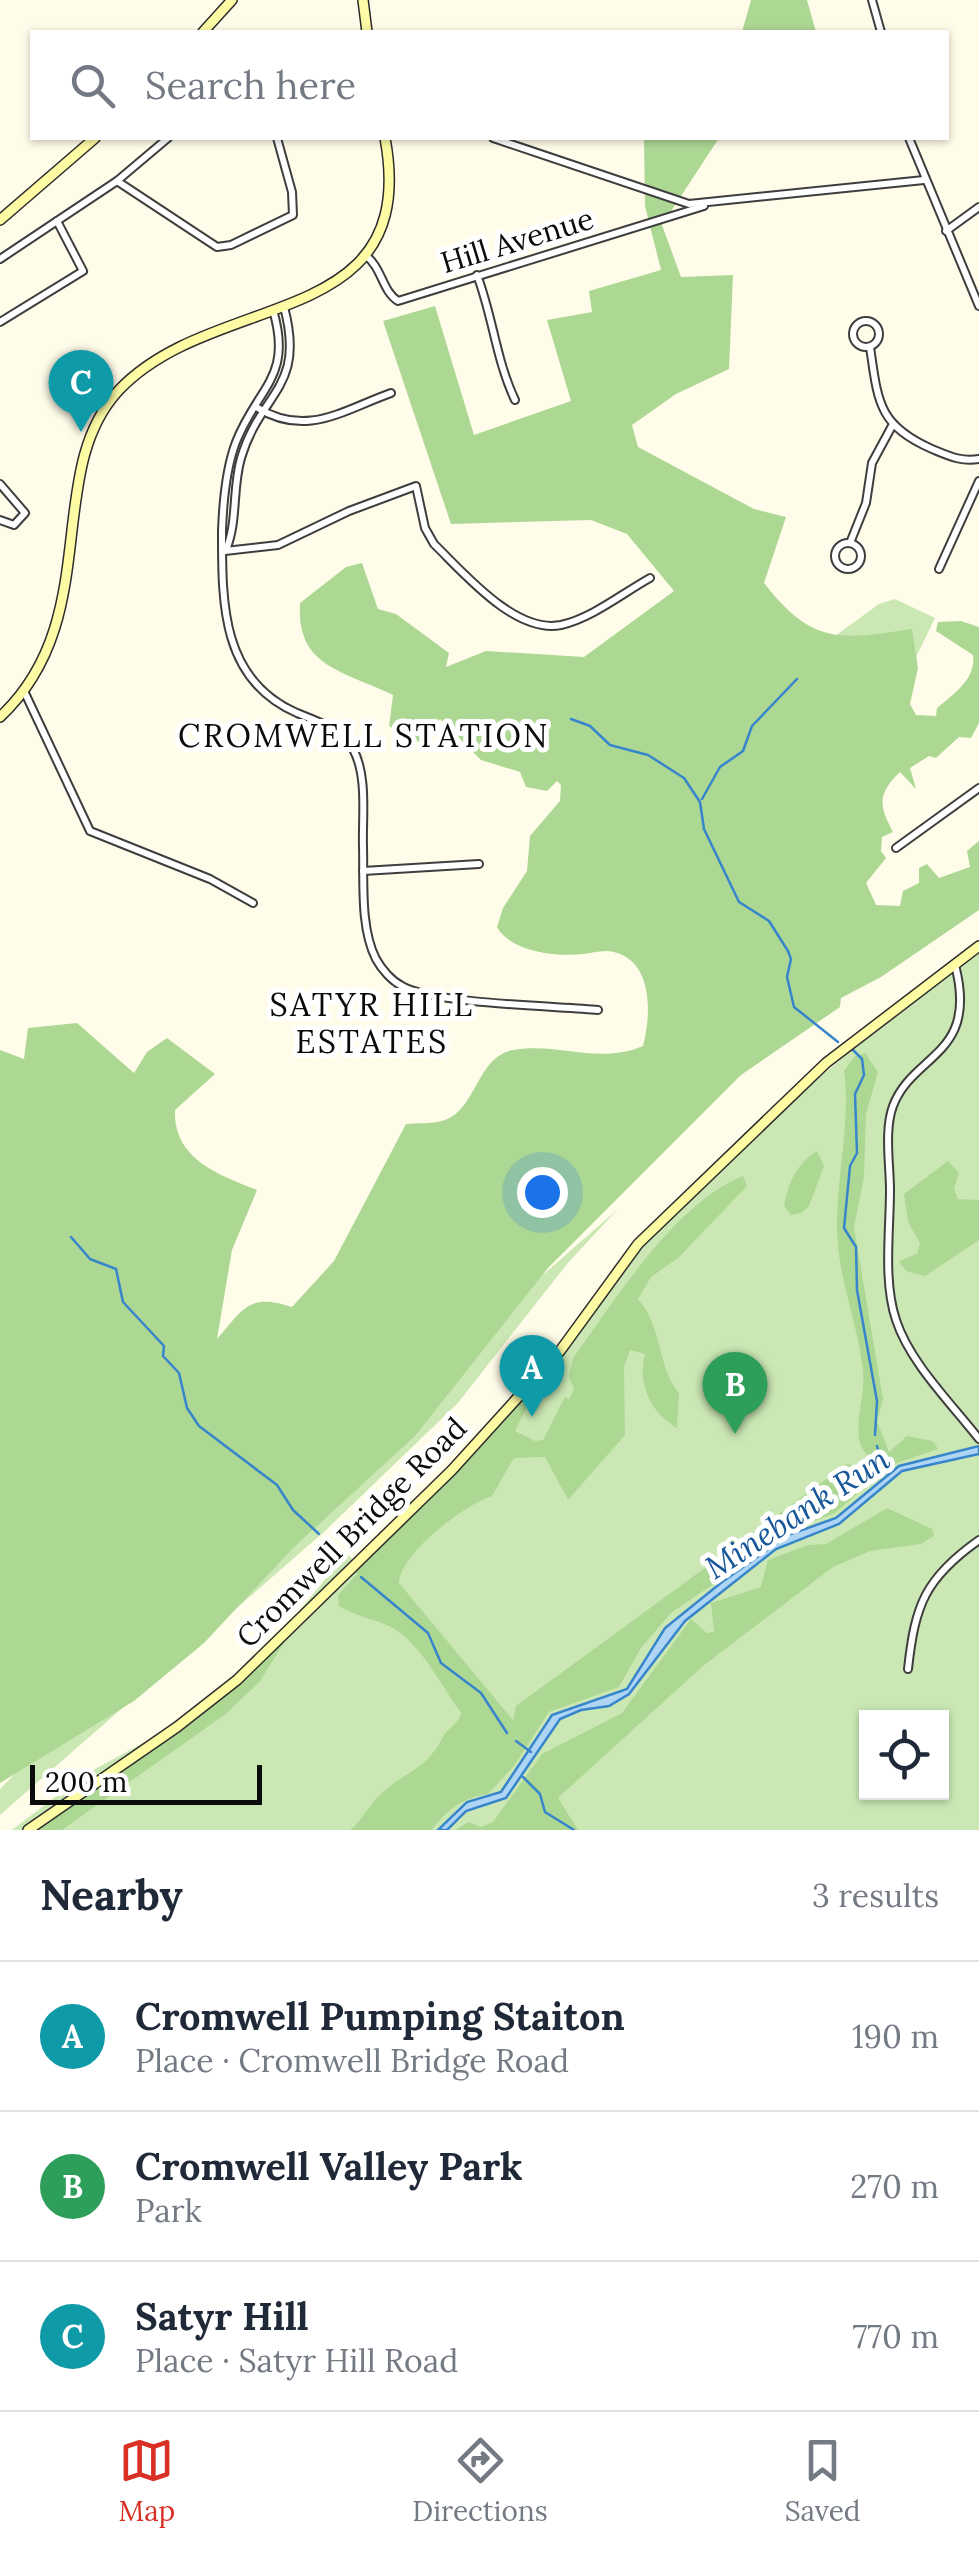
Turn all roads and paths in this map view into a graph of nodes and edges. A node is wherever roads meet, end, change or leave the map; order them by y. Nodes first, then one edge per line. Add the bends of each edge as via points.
1 (232, 0) edge
2 (364, 0) edge
3 (872, 0) edge
4 (205, 30) edge
5 (367, 30) edge
6 (880, 30) edge
7 (92, 140) edge
8 (166, 140) edge
9 (279, 140) edge
10 (385, 140) edge
11 (499, 140) edge
12 (910, 140) edge
13 (924, 180) junction
14 (117, 181) junction
15 (705, 205) junction
16 (979, 207) edge
17 (0, 220) edge
18 (57, 221) junction
19 (946, 231) junction
20 (365, 255) junction
21 (0, 259) edge
22 (478, 275) junction
23 (979, 306) edge
24 (284, 307) junction
25 (273, 310) junction
26 (0, 322) edge
27 (870, 347) junction
28 (391, 393) dead end
29 (515, 400) dead end
30 (256, 407) junction
31 (265, 413) junction
32 (892, 426) junction
33 (979, 459) edge
34 (979, 481) edge
35 (0, 484) edge
36 (0, 520) edge
37 (850, 543) junction
38 (225, 551) junction
39 (939, 570) dead end
40 (650, 578) dead end
41 (24, 692) junction
42 (0, 717) edge
43 (979, 788) edge
44 (896, 848) dead end
45 (479, 864) dead end
46 (363, 871) junction
47 (253, 903) dead end
48 (979, 946) edge
49 (954, 964) junction
50 (969, 983) dead end
51 (598, 1010) dead end
52 (944, 1062) dead end
53 (978, 1437) edge
54 (979, 1540) edge
55 (908, 1670) dead end
56 (28, 1830) edge

1 - 4 main road
2 - 5 main road
3 - 6 street
7 - 17 main road
8 - 14 street
9 - 14 street via 293,215 232,246 209,244
10 - 20 main road via 389,210
11 - 15 street
12 - 13 street
13 - 15 street
13 - 19 street
14 - 18 street
15 - 22 street, Hill Avenue
16 - 19 street
18 - 21 street
18 - 26 street via 83,271
19 - 23 street
20 - 22 street, Hill Avenue via 378,264 398,301
20 - 24 main road via 324,291
22 - 29 street
24 - 25 main road
24 - 31 street via 290,365
25 - 30 street via 280,358
25 - 41 main road via 174,348 140,370 110,402 85,459 62,609
27 - 27 street via 878,329 863,321 852,337
27 - 32 street via 878,396
28 - 31 street via 303,424
30 - 31 street
30 - 38 street via 229,469
31 - 38 street via 240,462 233,534
32 - 33 street via 948,456
32 - 37 street via 872,463
34 - 39 street
35 - 36 street via 26,513 14,524
37 - 37 street via 860,560 847,568 835,554
38 - 40 street via 278,545 416,486 434,544 524,621 568,623
38 - 46 street via 226,627 246,675 282,706 332,728 356,754
41 - 42 main road
41 - 47 street via 90,831
43 - 44 street
45 - 46 street
46 - 51 street via 371,947 401,986
48 - 49 main road, Cromwell Bridge Road
49 - 50 street
49 - 56 main road, Cromwell Bridge Road via 838,1052 664,1218 560,1352 452,1470 248,1670
52 - 53 street via 907,1086 891,1116 892,1302 912,1351
54 - 55 street via 928,1588 913,1628

